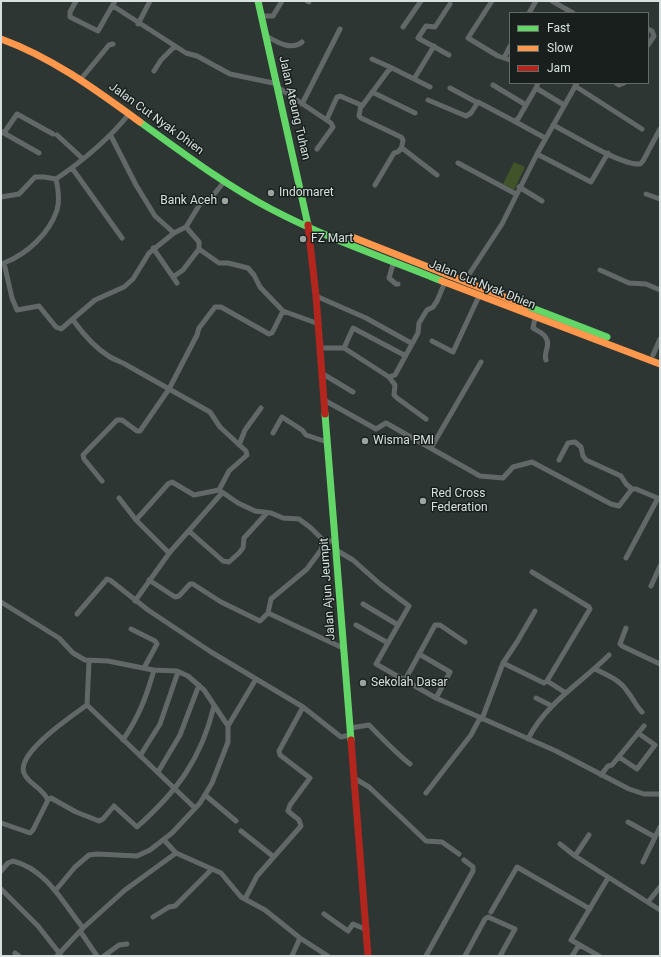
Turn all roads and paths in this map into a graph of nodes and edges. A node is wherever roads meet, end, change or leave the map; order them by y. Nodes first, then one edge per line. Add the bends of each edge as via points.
1 (76, 1) edge
2 (150, 1) edge
3 (258, 1) edge
4 (282, 1) edge
5 (421, 1) edge
6 (492, 1) edge
7 (536, 1) edge
8 (552, 1) edge
9 (114, 4) edge
10 (450, 4) dead end
11 (530, 12) edge
12 (571, 12) edge
13 (261, 16) junction
14 (138, 24) junction
15 (403, 27) dead end
16 (340, 30) dead end
17 (649, 30) edge
18 (266, 36) junction
19 (1, 39) edge
20 (302, 42) dead end
21 (113, 44) dead end
22 (649, 44) edge
23 (175, 46) junction
24 (434, 46) junction
25 (509, 48) edge
26 (449, 54) dead end
27 (504, 58) junction
28 (372, 59) dead end
29 (509, 60) edge
30 (392, 68) junction
31 (154, 71) dead end
32 (81, 79) junction
33 (414, 79) junction
34 (576, 84) edge
35 (493, 85) dead end
36 (278, 86) junction
37 (537, 86) edge
38 (430, 87) dead end
39 (450, 88) dead end
40 (372, 92) junction
41 (428, 100) dead end
42 (476, 102) junction
43 (302, 104) junction
44 (526, 105) junction
45 (564, 105) junction
46 (362, 106) junction
47 (415, 113) dead end
48 (130, 114) junction
49 (326, 119) junction
50 (514, 121) junction
51 (552, 125) junction
52 (642, 129) dead end
53 (660, 129) edge
54 (2, 132) edge
55 (111, 136) junction
56 (545, 138) junction
57 (402, 148) junction
58 (317, 149) dead end
59 (39, 153) dead end
60 (608, 153) junction
61 (537, 154) junction
62 (83, 159) junction
63 (458, 163) dead end
64 (72, 168) junction
65 (437, 175) dead end
66 (56, 179) junction
67 (224, 182) junction
68 (375, 185) dead end
69 (519, 187) junction
70 (516, 194) junction
71 (646, 194) dead end
72 (1, 197) edge
73 (660, 199) edge
74 (542, 201) dead end
75 (308, 224) junction
76 (186, 227) junction
77 (174, 233) junction
78 (122, 238) dead end
79 (153, 248) junction
80 (199, 249) junction
81 (394, 261) junction
82 (2, 263) edge
83 (600, 270) dead end
84 (173, 277) junction
85 (445, 282) junction
86 (177, 283) dead end
87 (398, 284) dead end
88 (463, 285) junction
89 (659, 287) edge
90 (316, 296) junction
91 (478, 296) junction
92 (283, 311) junction
93 (535, 318) junction
94 (73, 320) junction
95 (319, 324) junction
96 (660, 339) edge
97 (432, 341) dead end
98 (411, 343) junction
99 (321, 348) junction
100 (344, 348) junction
101 (404, 356) junction
102 (656, 356) edge
103 (546, 360) dead end
104 (481, 362) dead end
105 (660, 364) edge
106 (323, 374) junction
107 (389, 377) junction
108 (169, 389) junction
109 (353, 392) dead end
110 (324, 400) junction
111 (261, 408) dead end
112 (426, 419) dead end
113 (273, 433) dead end
114 (327, 442) junction
115 (240, 445) junction
116 (431, 448) junction
117 (559, 460) dead end
118 (102, 481) dead end
119 (632, 489) junction
120 (221, 491) junction
121 (119, 498) dead end
122 (659, 498) edge
123 (266, 514) junction
124 (136, 520) junction
125 (189, 530) junction
126 (324, 541) junction
127 (335, 541) junction
128 (336, 550) junction
129 (169, 553) junction
130 (626, 558) dead end
131 (660, 566) edge
132 (532, 572) dead end
133 (149, 580) junction
134 (651, 586) dead end
135 (135, 600) junction
136 (1, 602) edge
137 (362, 604) dead end
138 (535, 612) dead end
139 (268, 613) junction
140 (77, 614) dead end
141 (398, 624) junction
142 (356, 625) dead end
143 (130, 628) dead end
144 (626, 628) dead end
145 (464, 642) dead end
146 (388, 643) junction
147 (343, 648) junction
148 (419, 654) junction
149 (609, 655) dead end
150 (90, 662) junction
151 (503, 663) junction
152 (660, 664) edge
153 (144, 668) junction
154 (595, 669) junction
155 (154, 670) junction
156 (178, 672) junction
157 (256, 679) junction
158 (404, 680) junction
159 (547, 681) junction
160 (199, 685) junction
161 (566, 693) junction
162 (436, 698) junction
163 (536, 698) dead end
164 (87, 705) junction
165 (214, 706) junction
166 (552, 706) junction
167 (303, 707) junction
168 (642, 712) dead end
169 (481, 718) junction
170 (228, 726) junction
171 (644, 726) dead end
172 (350, 731) junction
173 (638, 733) junction
174 (528, 739) junction
175 (123, 740) junction
176 (140, 756) junction
177 (619, 757) junction
178 (410, 764) dead end
179 (158, 772) junction
180 (601, 775) junction
181 (354, 778) junction
182 (175, 789) junction
183 (659, 792) edge
184 (426, 793) dead end
185 (205, 795) junction
186 (48, 800) junction
187 (195, 808) junction
188 (236, 821) dead end
189 (1, 822) edge
190 (628, 822) dead end
191 (660, 826) edge
192 (241, 831) dead end
193 (589, 835) dead end
194 (655, 837) junction
195 (164, 840) junction
196 (560, 844) dead end
197 (176, 853) junction
198 (459, 854) dead end
199 (575, 856) junction
200 (274, 857) junction
201 (464, 860) dead end
202 (642, 862) dead end
203 (212, 869) junction
204 (1, 871) edge
205 (608, 878) junction
206 (660, 887) edge
207 (1, 889) edge
208 (55, 891) junction
209 (245, 899) junction
210 (648, 902) junction
211 (590, 909) junction
212 (660, 910) edge
213 (492, 912) dead end
214 (324, 914) dead end
215 (153, 917) dead end
216 (81, 929) junction
217 (367, 930) junction
218 (300, 938) junction
219 (127, 944) dead end
220 (579, 945) junction
221 (58, 955) edge
222 (97, 956) edge
223 (104, 956) edge
224 (292, 956) edge
225 (328, 956) edge
226 (368, 956) edge
227 (426, 956) edge
228 (465, 956) edge
229 (500, 956) edge
230 (572, 956) edge
231 (599, 956) edge

1 - 9 street via 70,17 98,31
2 - 14 street
3 - 13 main road, Jalan Ateung Tuhan
4 - 13 street via 273,16
5 - 15 street
6 - 27 street via 468,38
7 - 11 street
8 - 12 street
9 - 14 street
10 - 24 street via 435,27 426,26 418,38
13 - 18 main road, Jalan Ateung Tuhan
14 - 23 street
16 - 43 street
17 - 22 street via 654,36
18 - 20 street via 289,46 297,46
18 - 36 main road, Jalan Ateung Tuhan
19 - 32 main road, Jalan Cut Nyak Dhien via 28,49
21 - 32 street via 109,45
23 - 31 street
23 - 36 street via 230,74
24 - 26 street
24 - 33 street
25 - 27 street
27 - 29 street
28 - 30 street
30 - 33 street
30 - 40 street
32 - 48 main road, Jalan Cut Nyak Dhien
33 - 38 street
34 - 45 street
34 - 52 street
35 - 44 street
36 - 43 street
36 - 75 main road, Jalan Ateung Tuhan
37 - 44 street
37 - 45 street
39 - 42 street
40 - 46 street
40 - 47 street
41 - 42 street via 466,116 471,113
42 - 50 street
43 - 49 street
44 - 50 street
45 - 51 street
46 - 49 street via 337,97
46 - 57 street via 359,116 401,137
48 - 55 street
48 - 67 main road, Jalan Cut Nyak Dhien
49 - 58 street via 333,126
50 - 56 street
51 - 56 street
51 - 60 street
53 - 60 street via 640,164 623,161
54 - 59 street
54 - 62 street via 17,114 55,134
55 - 62 street
55 - 77 street via 155,216
56 - 61 street
57 - 65 street
57 - 68 street via 394,153
60 - 61 street via 591,182
61 - 69 street
62 - 64 street
63 - 70 street
64 - 66 street
64 - 78 street
66 - 72 street via 35,177 19,194
66 - 82 street via 58,202 50,223 26,252
67 - 75 main road, Jalan Cut Nyak Dhien via 271,209
67 - 76 street via 211,198 200,204
69 - 70 street
69 - 74 street
70 - 88 street via 502,224
71 - 73 street
75 - 81 main road, Jalan Cut Nyak Dhien
75 - 88 main road, Jalan Cut Nyak Dhien
75 - 90 main road, Jalan Ajun Jeumpit
76 - 77 street
76 - 80 street via 199,242
77 - 79 street
79 - 84 street
79 - 94 street via 133,279 124,287 95,300
80 - 84 street via 183,270
80 - 92 street via 219,263 248,268 260,287
81 - 85 main road, Jalan Cut Nyak Dhien
81 - 87 street via 389,278
82 - 94 street via 17,310 39,306 56,327 62,329
83 - 89 street via 629,283
84 - 86 street
85 - 88 main road, Jalan Cut Nyak Dhien
85 - 98 street via 437,301 427,310 419,323 418,333
88 - 91 main road, Jalan Cut Nyak Dhien
88 - 102 main road, Jalan Cut Nyak Dhien
90 - 95 main road, Jalan Ajun Jeumpit
90 - 98 street via 366,318
91 - 93 main road, Jalan Cut Nyak Dhien
91 - 97 street via 454,352
92 - 95 street
92 - 108 street via 272,333 269,334 221,306 215,307 199,328
93 - 103 street via 533,328 546,338
93 - 105 main road, Jalan Cut Nyak Dhien
94 - 108 street via 94,344 109,356 119,359 130,368
95 - 99 main road, Jalan Ajun Jeumpit
96 - 102 street
98 - 101 street
99 - 100 street
99 - 106 main road, Jalan Ajun Jeumpit
100 - 101 street via 353,328
100 - 107 street
101 - 107 street via 394,375
104 - 116 street
106 - 109 street
106 - 110 main road, Jalan Ajun Jeumpit
107 - 112 street via 395,386 397,398
108 - 115 street via 210,412 220,427
108 - 118 street via 140,431 122,420 117,420 85,451 84,459
110 - 114 main road, Jalan Ajun Jeumpit
110 - 116 street via 376,429 386,423
111 - 115 street via 245,430
113 - 114 street via 282,418 306,435
114 - 127 main road, Jalan Ajun Jeumpit
115 - 120 street via 246,451 246,455 229,471
116 - 119 street via 480,476 499,479 513,466 532,462 619,506
117 - 119 street via 568,443 575,442 581,447 586,460 621,476
119 - 122 street
120 - 123 street via 238,503
120 - 124 street via 194,496 172,482
120 - 125 street
121 - 124 street
122 - 130 street
123 - 125 street via 244,538 240,553 229,562 223,561
123 - 126 street via 299,519
124 - 129 street
125 - 129 street
126 - 127 street
126 - 139 street via 321,550 307,569 271,599
127 - 128 main road, Jalan Ajun Jeumpit
128 - 141 street via 353,560 409,606
128 - 147 main road, Jalan Ajun Jeumpit
129 - 133 street
131 - 134 street
132 - 159 street via 590,609
133 - 135 street
133 - 139 street via 175,597 193,584 260,621
135 - 140 street via 107,578
135 - 157 street
136 - 150 street via 59,638 78,657
137 - 141 street
138 - 151 street
139 - 147 street
141 - 146 street
142 - 146 street
143 - 153 street via 157,644
144 - 152 street via 620,638 620,644
145 - 148 street via 438,624 433,627
146 - 158 street via 376,664
147 - 172 main road, Jalan Ajun Jeumpit
148 - 158 street
148 - 162 street via 450,672
149 - 154 street
150 - 153 street via 108,661
150 - 164 street
151 - 159 street via 544,683
151 - 169 street
153 - 155 street
154 - 161 street
154 - 168 street via 617,680
155 - 156 street
155 - 175 street via 139,716
156 - 160 street
156 - 176 street via 160,724
157 - 167 street
157 - 170 street
158 - 162 street
159 - 161 street
160 - 165 street
160 - 179 street via 180,735
161 - 166 street
162 - 169 street
163 - 166 street
164 - 175 street
164 - 186 street via 42,740 23,765 23,773 28,780 45,792
165 - 170 street
165 - 182 street via 208,730 186,774
166 - 174 street via 532,730
167 - 172 street via 341,737
167 - 200 street via 279,751 280,755 310,778 288,811 302,824
169 - 174 street
169 - 184 street
170 - 185 street via 227,746 220,767
171 - 173 street
172 - 178 street via 369,725 386,745
172 - 181 main road, Jalan Ajun Jeumpit
173 - 177 street
173 - 177 street via 654,746 637,770
174 - 180 street
175 - 176 street
176 - 179 street
177 - 180 street
179 - 182 street
180 - 183 street via 644,794
181 - 198 street via 369,787 426,841 442,842
181 - 217 main road, Jalan Ajun Jeumpit
182 - 186 street via 137,827 114,806 99,821 76,812 56,800
182 - 187 street
185 - 187 street
185 - 188 street
186 - 189 street via 30,833
187 - 195 street
190 - 194 street
191 - 194 street
192 - 200 street
193 - 199 street
194 - 202 street
195 - 197 street
195 - 208 street via 138,856 89,855
196 - 199 street
197 - 203 street
197 - 216 street via 125,890
199 - 205 street
200 - 209 street via 257,876
201 - 227 street via 473,867 473,870
203 - 209 street via 225,877
203 - 215 street via 175,906 168,906
204 - 208 street via 10,862 18,862 33,870
205 - 210 street
205 - 211 street
206 - 210 street
207 - 221 street via 38,926
208 - 216 street
209 - 218 street via 265,910
210 - 212 street
211 - 213 street via 517,866
211 - 220 street via 572,938 572,942
214 - 217 street via 348,931 353,924
216 - 221 street
216 - 222 street
217 - 226 main road, Jalan Ajun Jeumpit
218 - 224 street
218 - 225 street
219 - 223 street via 119,945
220 - 230 street
220 - 231 street
228 - 229 street via 488,917 514,929

